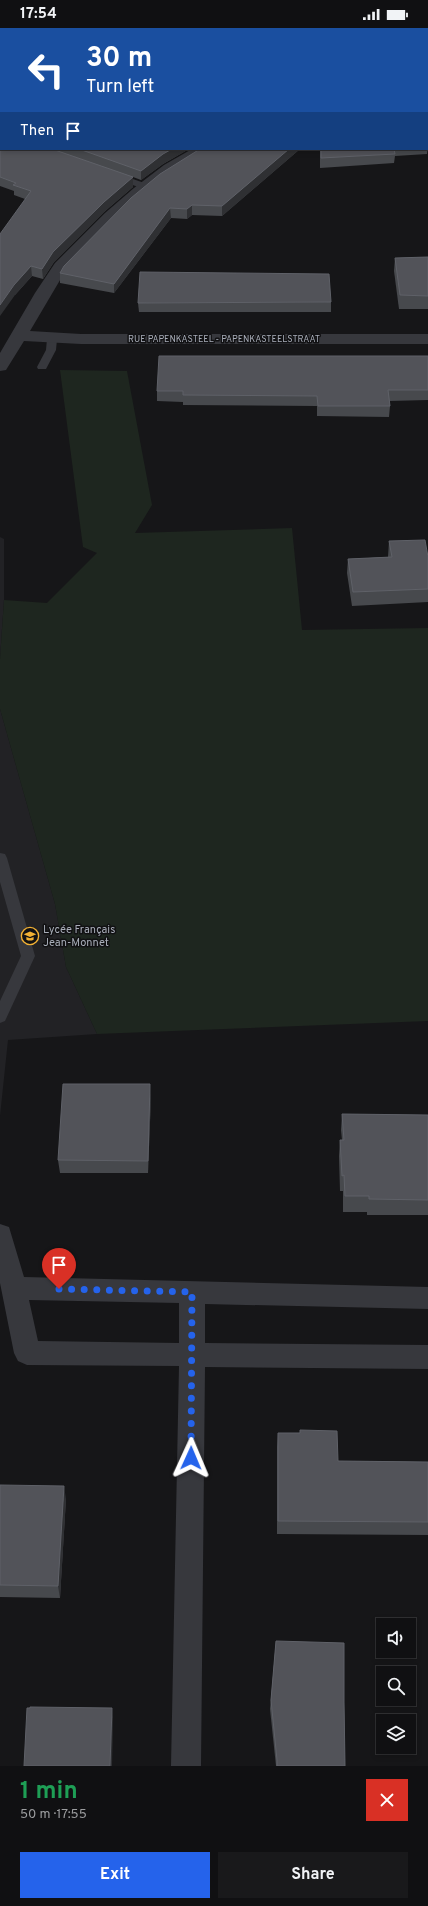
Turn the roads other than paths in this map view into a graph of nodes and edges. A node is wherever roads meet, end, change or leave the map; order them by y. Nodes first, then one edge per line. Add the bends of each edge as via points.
1 (200, 150) edge
2 (109, 173) edge
3 (144, 186) junction
4 (21, 336) junction
5 (52, 339) junction
6 (428, 339) edge
7 (1, 364) edge
8 (42, 367) dead end
9 (0, 858) edge
10 (0, 1017) edge
11 (0, 1235) edge
12 (14, 1288) junction
13 (192, 1292) junction
14 (428, 1298) edge
15 (192, 1354) junction
16 (428, 1357) edge
17 (186, 1766) edge

1 - 3 street via 162,172
2 - 3 lane
3 - 4 street via 108,218 50,281
4 - 5 street, RUE PAPENKASTEEL - PAPENKASTEELSTRAAT
4 - 7 street
5 - 6 street, RUE PAPENKASTEEL - PAPENKASTEELSTRAAT
5 - 8 lane via 51,350
9 - 10 lane via 28,956
11 - 12 street
12 - 13 street
12 - 15 street via 27,1354
13 - 14 street
13 - 15 street
15 - 16 street
15 - 17 street

